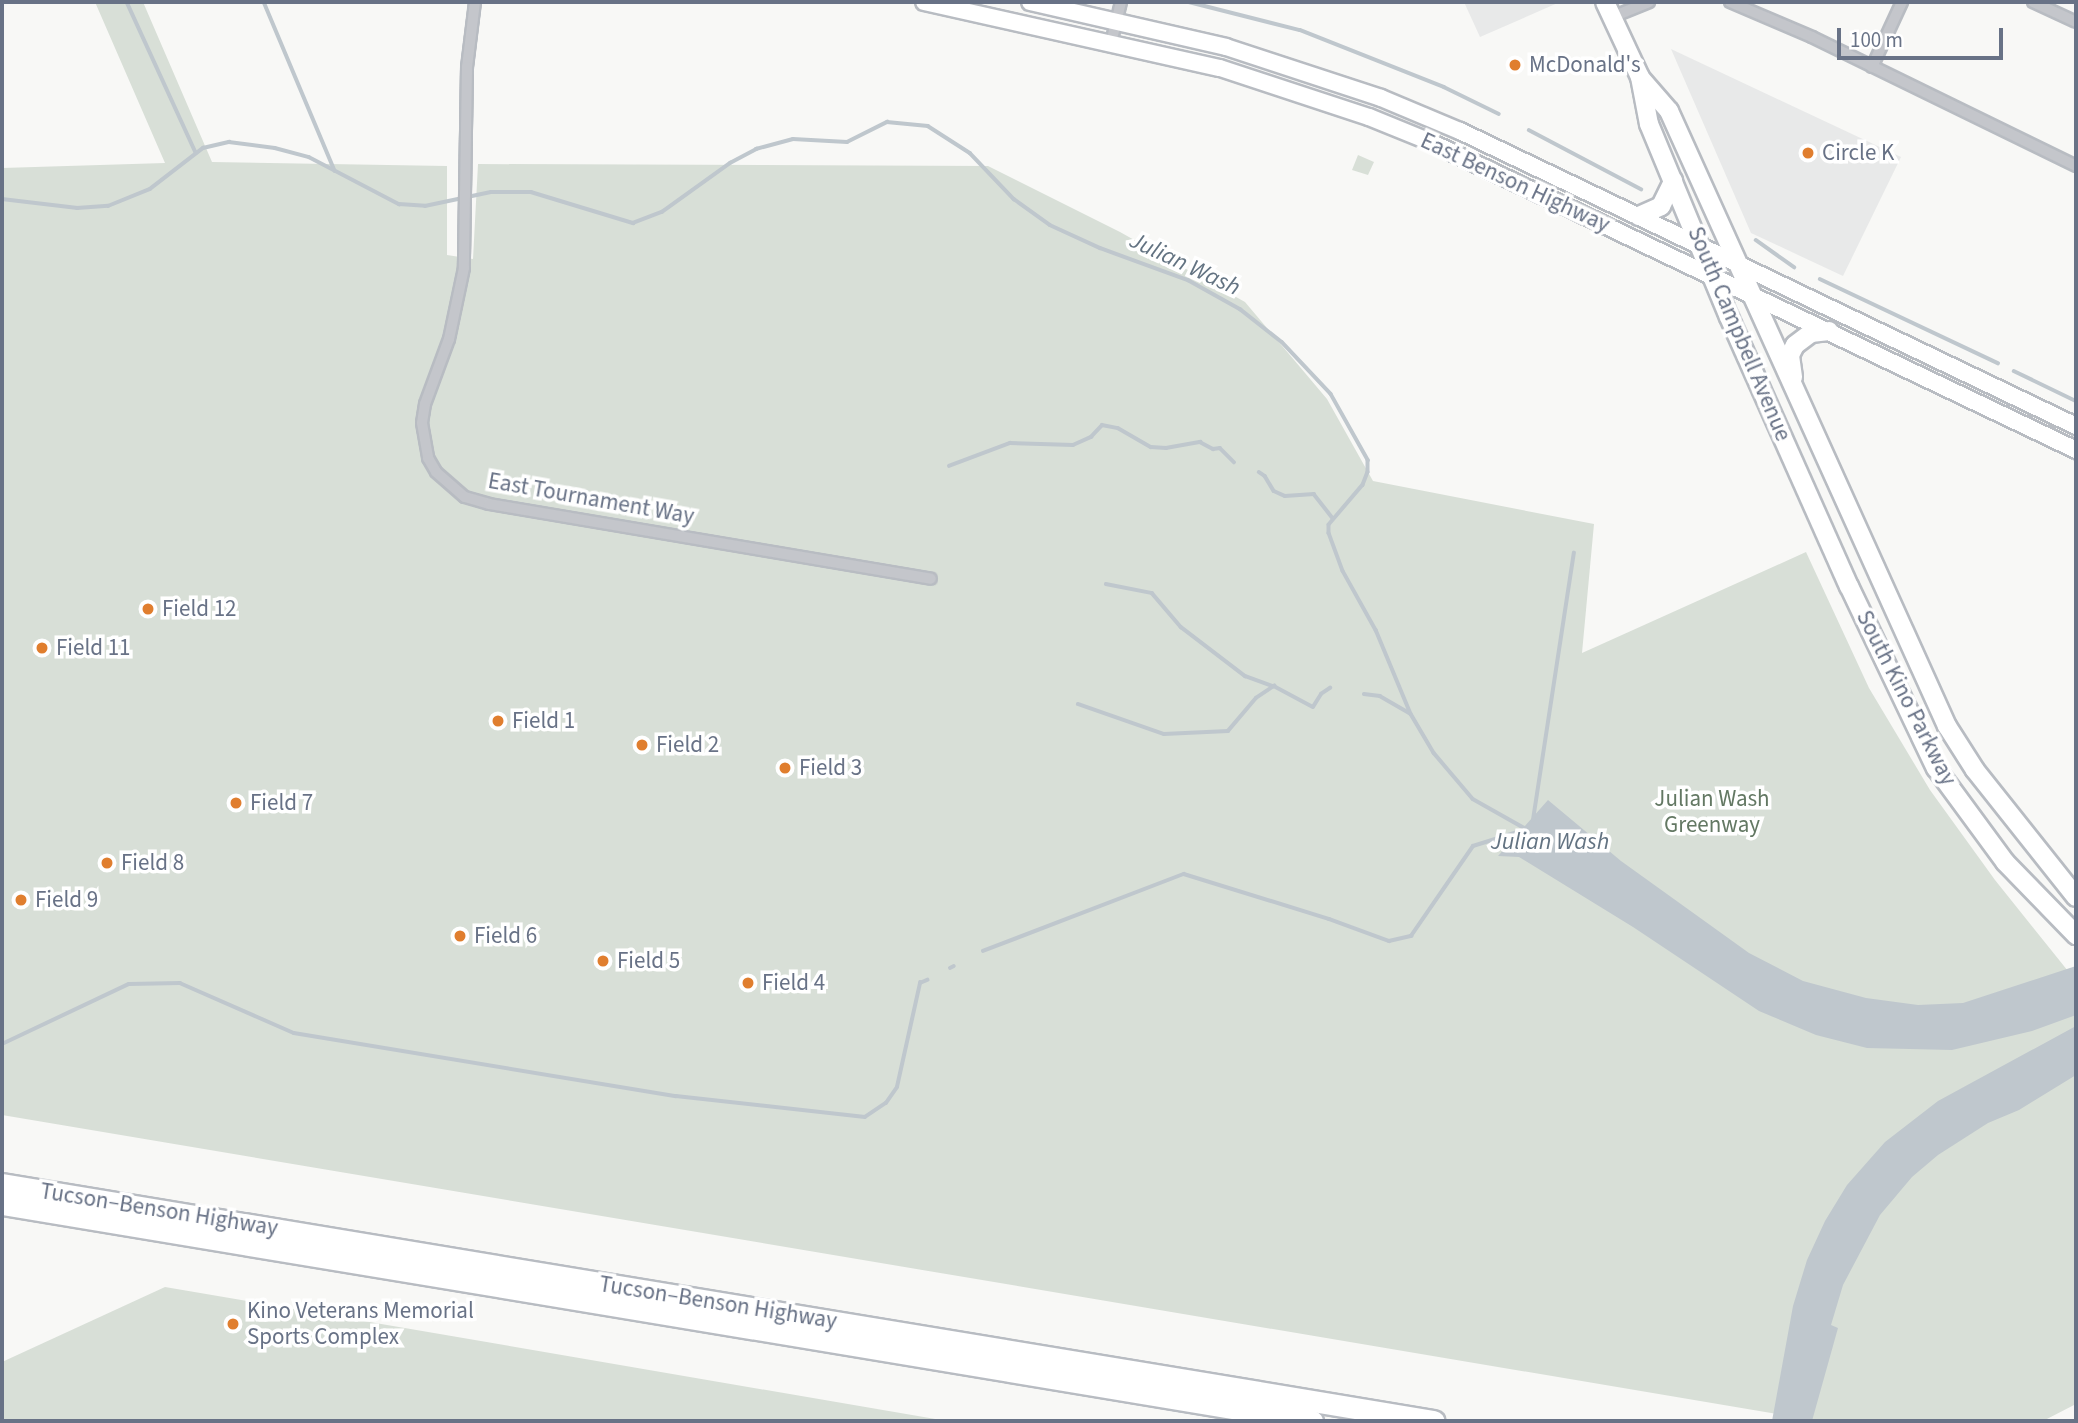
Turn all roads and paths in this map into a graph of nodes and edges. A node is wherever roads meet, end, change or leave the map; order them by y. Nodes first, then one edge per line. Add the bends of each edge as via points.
1 (475, 2) edge
2 (924, 2) edge
3 (1030, 2) edge
4 (1121, 2) edge
5 (1649, 2) edge
6 (1730, 2) edge
7 (1902, 2) edge
8 (2033, 2) edge
9 (1757, 6) edge
10 (1609, 9) edge
11 (1117, 21) junction
12 (2076, 22) edge
13 (1111, 43) junction
14 (1872, 67) junction
15 (1640, 77) junction
16 (2076, 166) edge
17 (1673, 181) junction
18 (1639, 216) junction
19 (1700, 246) junction
20 (1736, 262) junction
21 (1712, 275) junction
22 (1751, 294) junction
23 (1829, 331) junction
24 (1794, 390) junction
25 (2076, 426) edge
26 (2076, 450) edge
27 (1876, 573) joint
28 (932, 579) dead end
29 (1849, 586) joint
30 (2076, 897) edge
31 (2076, 935) edge
32 (2, 1184) edge
33 (2, 1204) edge
34 (1312, 1421) edge
35 (1434, 1421) edge

1 - 28 street, East Tournament Way via 467,67 461,290 422,423 428,458 450,487 489,504
2 - 13 main road, East Benson Highway
3 - 11 main road, East Benson Highway
4 - 11 street
5 - 10 street
6 - 9 street
7 - 14 street
8 - 12 street
9 - 14 street
10 - 15 main road, South Campbell Avenue
11 - 13 street
11 - 18 main road, East Benson Highway via 1268,59 1381,98
13 - 21 main road, East Benson Highway via 1220,68 1369,117
14 - 16 street
15 - 17 main road, South Campbell Avenue via 1649,124
15 - 20 main road, South Campbell Avenue via 1669,111
17 - 18 main road via 1661,206
17 - 19 main road, South Campbell Avenue
18 - 19 main road, East Benson Highway
19 - 20 main road, East Benson Highway
19 - 21 main road, South Campbell Avenue
20 - 22 main road, South Campbell Avenue
20 - 25 main road, East Benson Highway
21 - 22 main road, East Benson Highway
21 - 29 main road, South Campbell Avenue
22 - 23 main road, East Benson Highway
22 - 24 main road, South Campbell Avenue
23 - 24 main road via 1811,333 1795,345 1790,355
23 - 26 main road, East Benson Highway
24 - 27 main road, South Campbell Avenue
27 - 30 main road, South Kino Parkway via 1947,726 1975,770
29 - 31 main road, South Kino Parkway via 1936,768 2005,862
32 - 35 highway, Tucson–Benson Highway
33 - 34 highway, Tucson–Benson Highway

